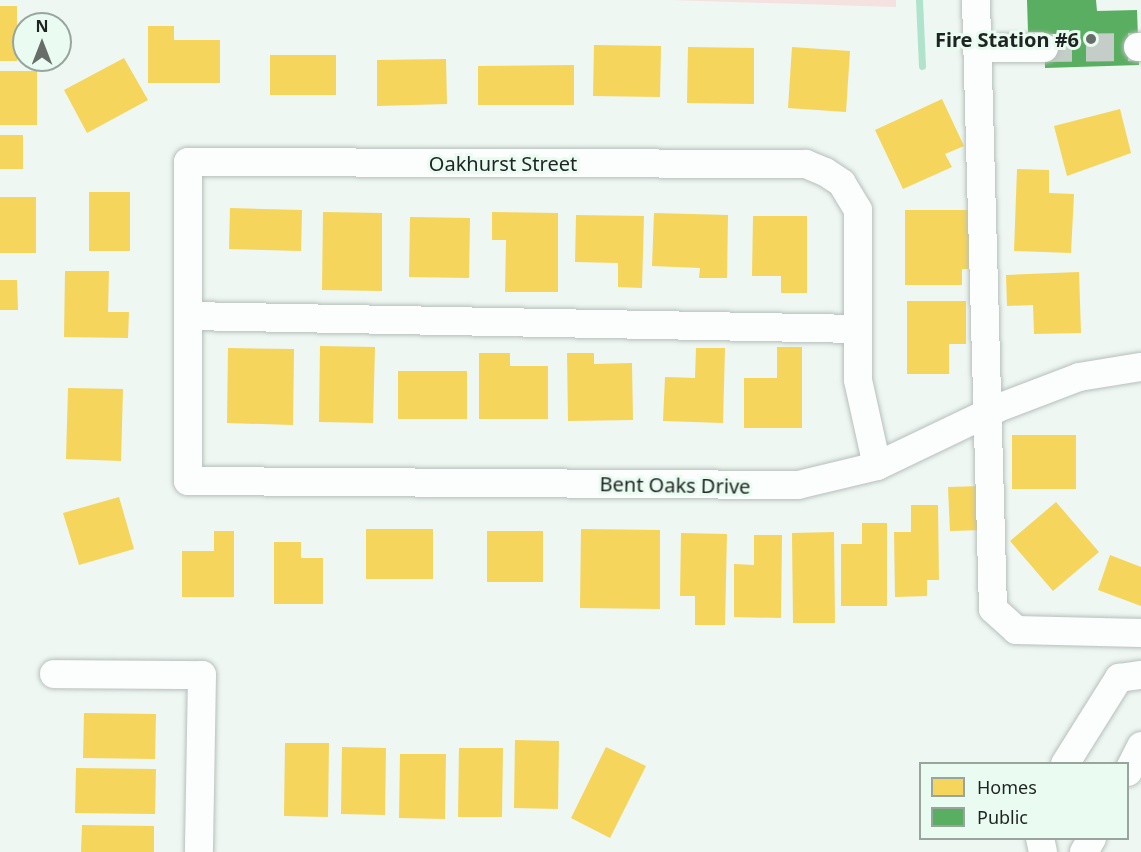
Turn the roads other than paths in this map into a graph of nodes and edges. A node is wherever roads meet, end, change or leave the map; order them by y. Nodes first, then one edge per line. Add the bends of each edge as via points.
1 (976, 0) edge
2 (977, 48) junction
3 (1044, 48) tunnel mouth
4 (188, 315) junction
5 (857, 329) junction
6 (1141, 367) edge
7 (989, 412) junction
8 (878, 466) junction
9 (188, 481) joint
10 (1141, 633) edge
11 (54, 674) dead end
12 (1141, 675) edge
13 (1141, 746) edge
14 (1066, 762) edge
15 (1129, 770) edge
16 (199, 852) edge

1 - 2 street
2 - 3 street
2 - 7 street
4 - 5 street
4 - 5 street, Oakhurst Street via 188,162 806,164 842,183 858,210
4 - 9 street, Oakhurst Street
5 - 8 street, Oakhurst Street via 861,407
6 - 7 street, Bent Oaks Drive via 1079,377
7 - 8 street, Bent Oaks Drive
7 - 10 street via 993,609 1016,630
8 - 9 street, Bent Oaks Drive via 771,486
11 - 16 street via 202,675
12 - 14 street via 1119,678
13 - 15 street

